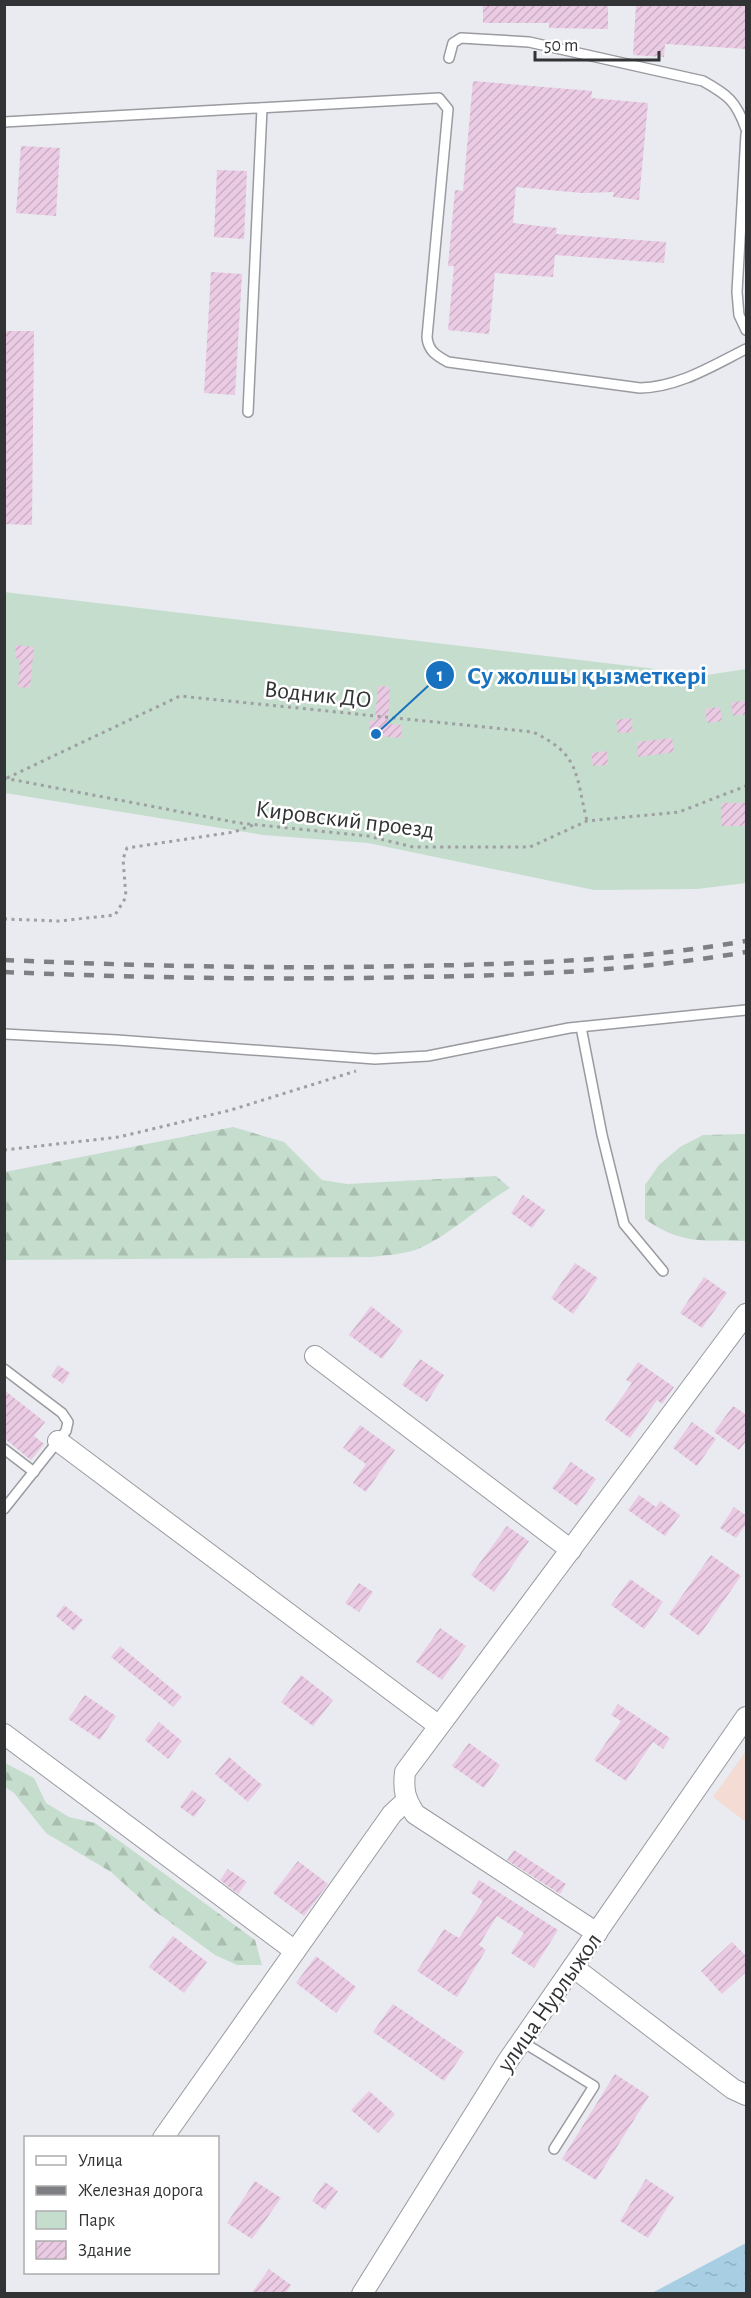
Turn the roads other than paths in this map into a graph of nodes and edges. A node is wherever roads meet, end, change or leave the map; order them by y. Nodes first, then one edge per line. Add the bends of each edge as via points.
1 (449, 58) dead end
2 (262, 108) junction
3 (4, 122) edge
4 (747, 129) edge
5 (747, 134) edge
6 (747, 330) edge
7 (747, 349) edge
8 (248, 412) dead end
9 (747, 1010) edge
10 (580, 1027) junction
11 (4, 1034) edge
12 (663, 1271) dead end
13 (747, 1314) edge
14 (315, 1356) dead end
15 (4, 1369) edge
16 (58, 1441) junction
17 (4, 1449) edge
18 (34, 1472) junction
19 (4, 1509) edge
20 (571, 1550) junction
21 (747, 1717) edge
22 (439, 1726) junction
23 (4, 1734) edge
24 (406, 1802) junction
25 (597, 1933) junction
26 (295, 1951) junction
27 (573, 1967) junction
28 (521, 2041) junction
29 (747, 2095) edge
30 (164, 2136) edge
31 (554, 2149) dead end
32 (362, 2294) edge

1 - 4 lane via 453,43 461,38 529,42 703,81 727,94
2 - 3 lane
2 - 7 lane via 439,98 446,103 426,338 435,355 448,362 662,388
2 - 8 lane
5 - 6 lane via 737,292 739,315
9 - 10 lane
10 - 11 lane via 428,1056 375,1059
10 - 12 lane via 624,1224
13 - 20 street
14 - 20 street
15 - 16 lane via 66,1417 68,1427
16 - 18 lane
16 - 22 street
17 - 18 lane
18 - 19 lane
20 - 22 street
21 - 25 street, улица Нурлыжол
22 - 24 street via 405,1772
23 - 26 street
24 - 25 street via 416,1814
24 - 26 street via 392,1814
25 - 27 street, улица Нурлыжол
26 - 30 street
27 - 28 street, улица Нурлыжол
27 - 29 street via 733,2089
28 - 31 lane via 594,2086
28 - 32 street, улица Нурлыжол

